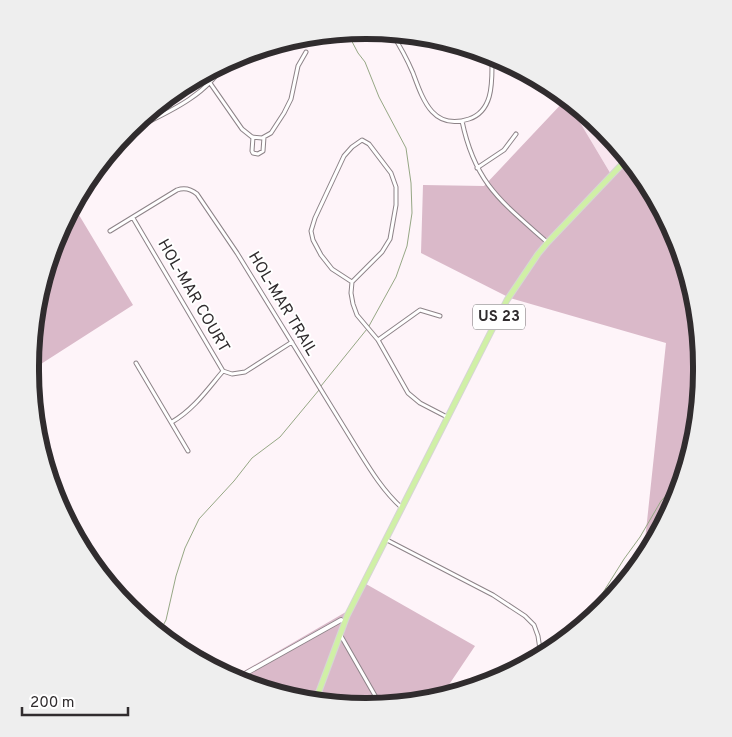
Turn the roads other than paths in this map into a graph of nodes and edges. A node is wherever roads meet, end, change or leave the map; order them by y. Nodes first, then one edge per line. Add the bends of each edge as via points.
1 (396, 40) edge
2 (306, 52) dead end
3 (492, 64) edge
4 (220, 73) edge
5 (210, 83) junction
6 (462, 121) junction
7 (148, 122) edge
8 (516, 134) dead end
9 (253, 137) junction
10 (264, 137) junction
11 (623, 163) edge
12 (477, 168) junction
13 (133, 218) junction
14 (110, 231) dead end
15 (548, 242) junction
16 (352, 282) junction
17 (440, 316) dead end
18 (378, 340) junction
19 (292, 342) junction
20 (136, 363) dead end
21 (223, 371) junction
22 (447, 418) junction
23 (172, 422) junction
24 (188, 451) dead end
25 (402, 509) junction
26 (387, 540) junction
27 (347, 616) junction
28 (340, 620) joint
29 (340, 636) junction
30 (540, 648) edge
31 (244, 674) edge
32 (318, 694) edge
33 (375, 698) edge

1 - 6 street via 421,98 430,110 446,121
2 - 10 street via 298,66 291,99 277,126
3 - 6 street via 489,101 481,112
4 - 5 street
5 - 7 street via 196,95
5 - 9 street via 242,129
6 - 12 street
8 - 12 street via 504,150
9 - 10 street
9 - 10 street via 252,151 258,154 263,152
11 - 15 main road, US 23
12 - 15 street via 509,209
13 - 14 street, HOL-MAR TRAIL
13 - 19 street, HOL-MAR TRAIL via 177,190 193,190 214,217
13 - 21 street, HOL-MAR COURT
15 - 22 main road, US 23 via 507,300
16 - 16 street via 321,255 311,231 341,161 362,140 391,173 396,187 396,205 390,239 382,252
16 - 18 street via 351,293 357,315
17 - 18 street via 420,310
18 - 22 street via 408,393
19 - 21 street, HOL-MAR COURT via 245,372 232,374
19 - 25 street, HOL-MAR TRAIL via 377,479
20 - 23 street
21 - 23 street via 197,403
22 - 25 main road, US 23
23 - 24 street
25 - 26 main road, US 23
26 - 27 main road, US 23
26 - 30 street via 493,595 525,616 534,625
27 - 28 street
27 - 29 main road, US 23
28 - 31 street
29 - 32 main road, US 23
29 - 33 street

